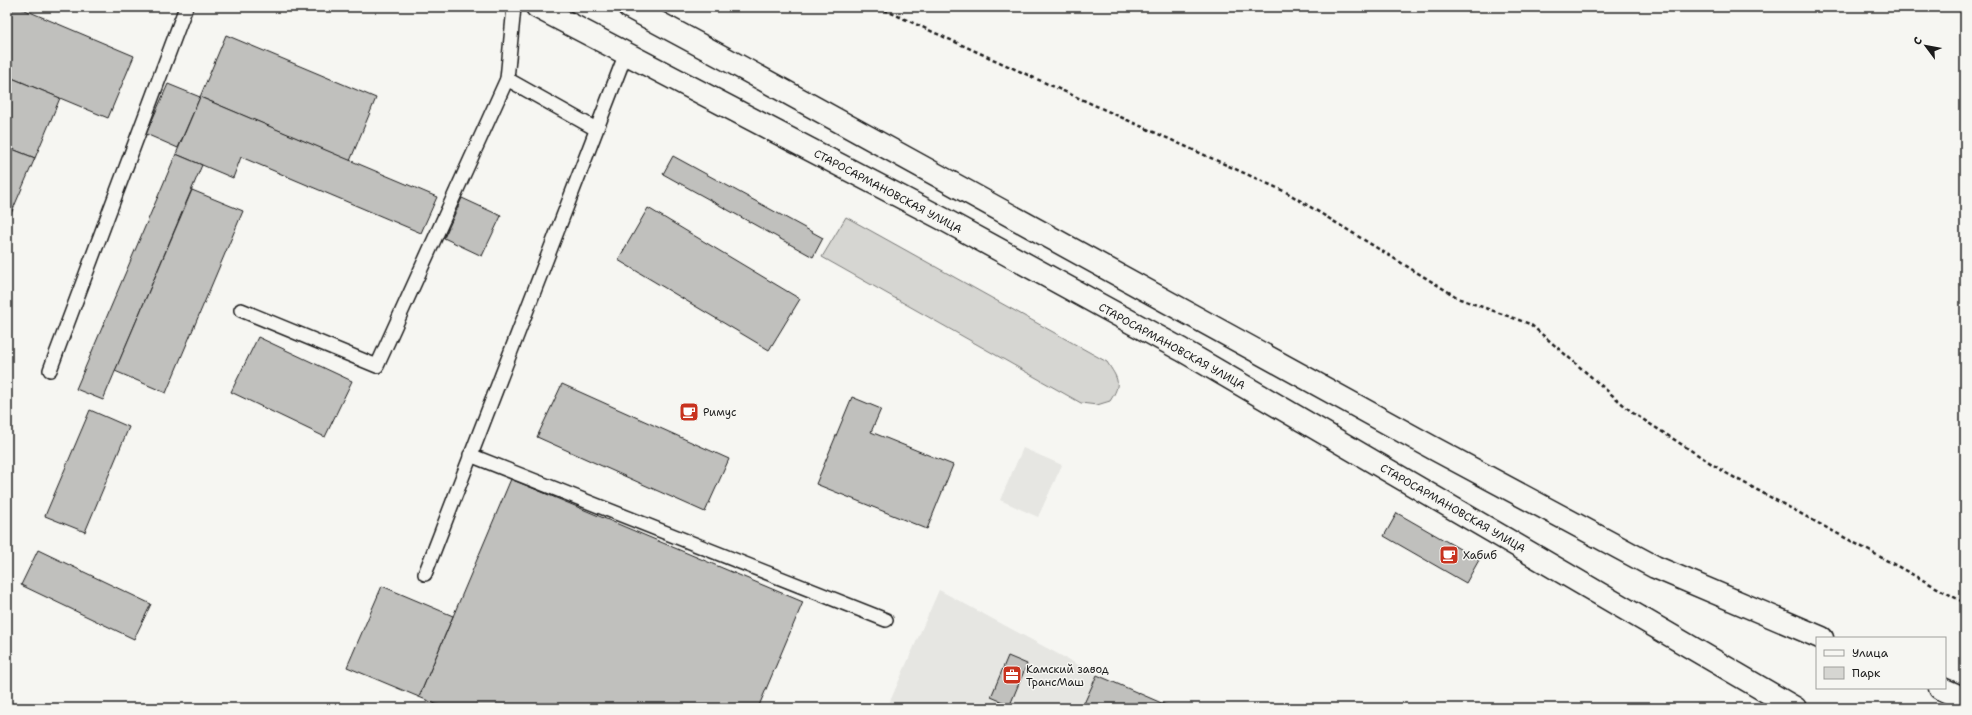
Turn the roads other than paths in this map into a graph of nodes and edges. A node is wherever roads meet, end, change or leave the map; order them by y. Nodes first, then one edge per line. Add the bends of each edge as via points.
1 (186, 7) edge
2 (514, 7) edge
3 (537, 7) edge
4 (629, 7) edge
5 (626, 53) junction
6 (507, 78) junction
7 (596, 129) junction
8 (241, 310) dead end
9 (50, 370) dead end
10 (470, 455) junction
11 (425, 574) dead end
12 (886, 620) dead end
13 (1820, 637) edge
14 (1942, 689) edge
15 (1965, 699) edge
16 (1795, 708) edge

1 - 9 lane
2 - 6 lane
3 - 5 main road, СТАРОСАРМАНОВСКАЯ УЛИЦА
4 - 13 main road via 1655,567
5 - 7 lane
5 - 16 main road, СТАРОСАРМАНОВСКАЯ УЛИЦА via 943,219 1182,350
6 - 7 lane
6 - 8 lane via 377,366
7 - 10 lane
10 - 11 lane
10 - 12 lane
14 - 15 main road

